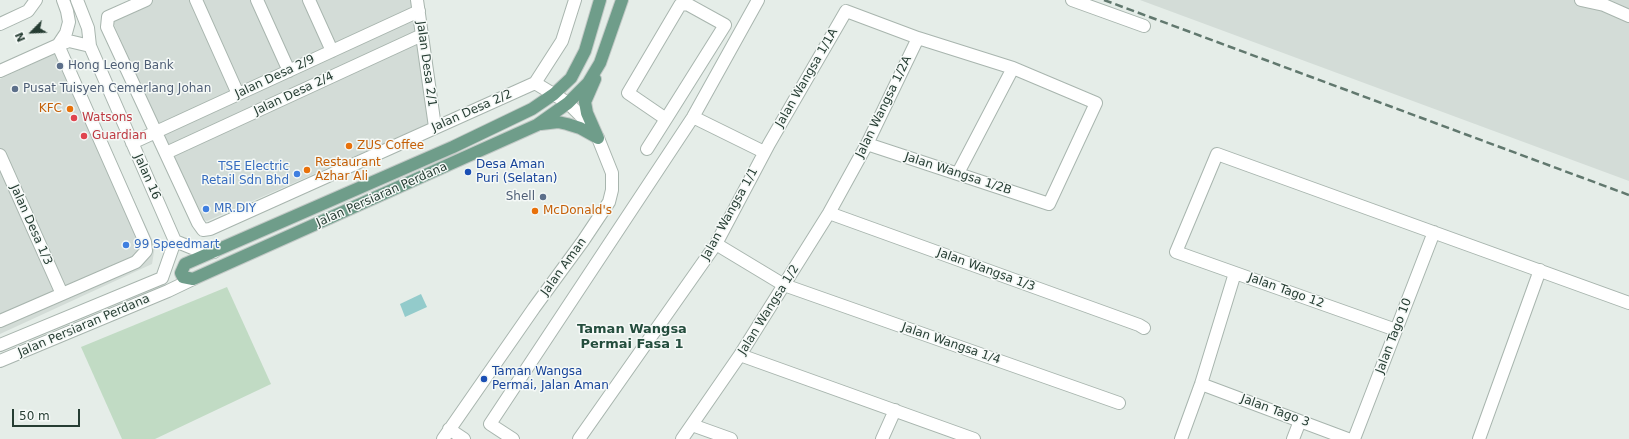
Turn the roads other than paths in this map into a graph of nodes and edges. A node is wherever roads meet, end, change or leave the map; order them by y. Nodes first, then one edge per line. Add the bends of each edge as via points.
1 (36, 0) edge
2 (63, 0) edge
3 (77, 0) edge
4 (146, 0) edge
5 (196, 0) edge
6 (257, 0) edge
7 (309, 0) edge
8 (575, 0) edge
9 (600, 0) edge
10 (622, 0) edge
11 (758, 0) edge
12 (1072, 0) edge
13 (1581, 0) edge
14 (1600, 3) edge
15 (418, 6) edge
16 (1629, 16) edge
17 (0, 24) edge
18 (725, 25) junction
19 (1144, 26) dead end
20 (740, 33) junction
21 (422, 35) junction
22 (918, 38) junction
23 (58, 45) junction
24 (90, 46) junction
25 (332, 51) junction
26 (600, 63) junction
27 (1013, 68) junction
28 (0, 71) edge
29 (289, 71) junction
30 (535, 83) junction
31 (238, 94) junction
32 (554, 94) junction
33 (568, 104) junction
34 (693, 117) junction
35 (666, 119) junction
36 (537, 126) junction
37 (435, 128) junction
38 (156, 132) junction
39 (598, 138) junction
40 (132, 143) junction
41 (868, 144) junction
42 (766, 148) junction
43 (647, 149) dead end
44 (166, 153) junction
45 (0, 155) edge
46 (958, 173) junction
47 (849, 177) joint
48 (828, 213) junction
49 (1434, 232) junction
50 (175, 242) junction
51 (716, 244) junction
52 (216, 252) junction
53 (1540, 270) junction
54 (1235, 273) junction
55 (162, 278) junction
56 (192, 279) junction
57 (784, 285) junction
58 (168, 291) junction
59 (62, 294) junction
60 (1629, 303) edge
61 (0, 321) edge
62 (1144, 328) dead end
63 (1396, 330) junction
64 (0, 345) edge
65 (740, 355) junction
66 (0, 361) edge
67 (1201, 384) junction
68 (1119, 403) dead end
69 (895, 410) junction
70 (1300, 421) junction
71 (692, 425) junction
72 (446, 434) edge
73 (464, 439) edge
74 (513, 439) edge
75 (579, 439) edge
76 (682, 439) edge
77 (731, 439) edge
78 (882, 439) edge
79 (974, 439) edge
80 (1181, 439) edge
81 (1293, 439) edge
82 (1348, 439) edge
83 (1354, 439) edge
84 (1480, 439) edge

1 - 17 street via 28,11
2 - 23 street via 69,22 66,33
3 - 24 street, Jalan 16 via 88,28
4 - 38 street via 108,17 107,27
5 - 31 street
6 - 29 street
7 - 25 street
8 - 30 street via 562,41
9 - 32 main road, Jalan Persiaran Perdana via 584,51 571,78
10 - 26 main road
11 - 20 street
12 - 19 street
13 - 14 street
14 - 16 street
15 - 21 street, Jalan Desa 2/1
15 - 25 street, Jalan Desa 2/9
18 - 20 street
18 - 35 street
18 - 35 street via 687,4 680,6 628,93
20 - 34 street
21 - 37 street, Jalan Desa 2/1
21 - 44 street, Jalan Desa 2/4
22 - 27 street
22 - 41 street, Jalan Wangsa 1/2A
22 - 42 street, Jalan Wangsa 1/1A via 846,11
23 - 24 street via 70,41
23 - 28 street
23 - 59 street via 145,242 146,251 136,262
24 - 40 street, Jalan 16
25 - 29 street, Jalan Desa 2/9
26 - 33 main road, Jalan Persiaran Perdana via 588,83
26 - 39 main road via 585,102
27 - 46 street
27 - 46 street, Jalan Wangsa 1/2B via 1096,104 1049,204
29 - 31 street, Jalan Desa 2/9
30 - 32 street
30 - 37 street, Jalan Desa 2/2
31 - 38 street, Jalan Desa 2/9
32 - 33 street, Jalan Aman
32 - 52 main road, Jalan Persiaran Perdana via 532,109 453,147
33 - 36 main road, Jalan Persiaran Perdana
33 - 39 street, Jalan Aman
34 - 42 street
34 - 74 street via 490,424
35 - 43 street
36 - 39 main road via 558,122 580,128
36 - 56 main road, Jalan Persiaran Perdana
37 - 44 street, Jalan Desa 2/2 via 203,230
38 - 40 street, Jalan Desa 2/9
38 - 44 street, Jalan Desa 2/2
39 - 72 street, Jalan Aman via 612,173 609,202
40 - 50 street, Jalan 16
41 - 46 street, Jalan Wangsa 1/2B
41 - 47 street, Jalan Wangsa 1/2A
42 - 51 street, Jalan Wangsa 1/1
45 - 59 street, Jalan Desa 1/3
47 - 48 street, Jalan Wangsa 1/2
48 - 57 street, Jalan Wangsa 1/2
48 - 62 street, Jalan Wangsa 1/3
49 - 53 street
49 - 54 street, Jalan Tago 12 via 1217,154 1176,252
49 - 63 street, Jalan Tago 10
50 - 52 street via 202,252
50 - 55 street
51 - 57 street, Jalan Wangsa 1/4
51 - 75 street, Jalan Wangsa 1/1
52 - 56 main road, Jalan Persiaran Perdana via 185,264 180,273 183,277
53 - 60 street
53 - 84 street
54 - 63 street, Jalan Tago 12
54 - 67 street
55 - 58 street
55 - 64 street, Jalan Persiaran Perdana
56 - 58 street, Jalan Persiaran Perdana
57 - 65 street, Jalan Wangsa 1/2
57 - 68 street, Jalan Wangsa 1/4
58 - 66 street, Jalan Persiaran Perdana
59 - 61 street
63 - 83 street, Jalan Tago 10
65 - 69 street
65 - 71 street, Jalan Wangsa 1/2
67 - 70 street, Jalan Tago 3
67 - 80 street
69 - 78 street
69 - 79 street
70 - 81 street
70 - 82 street, Jalan Tago 3
71 - 76 street, Jalan Wangsa 1/2
71 - 77 street
72 - 73 street

